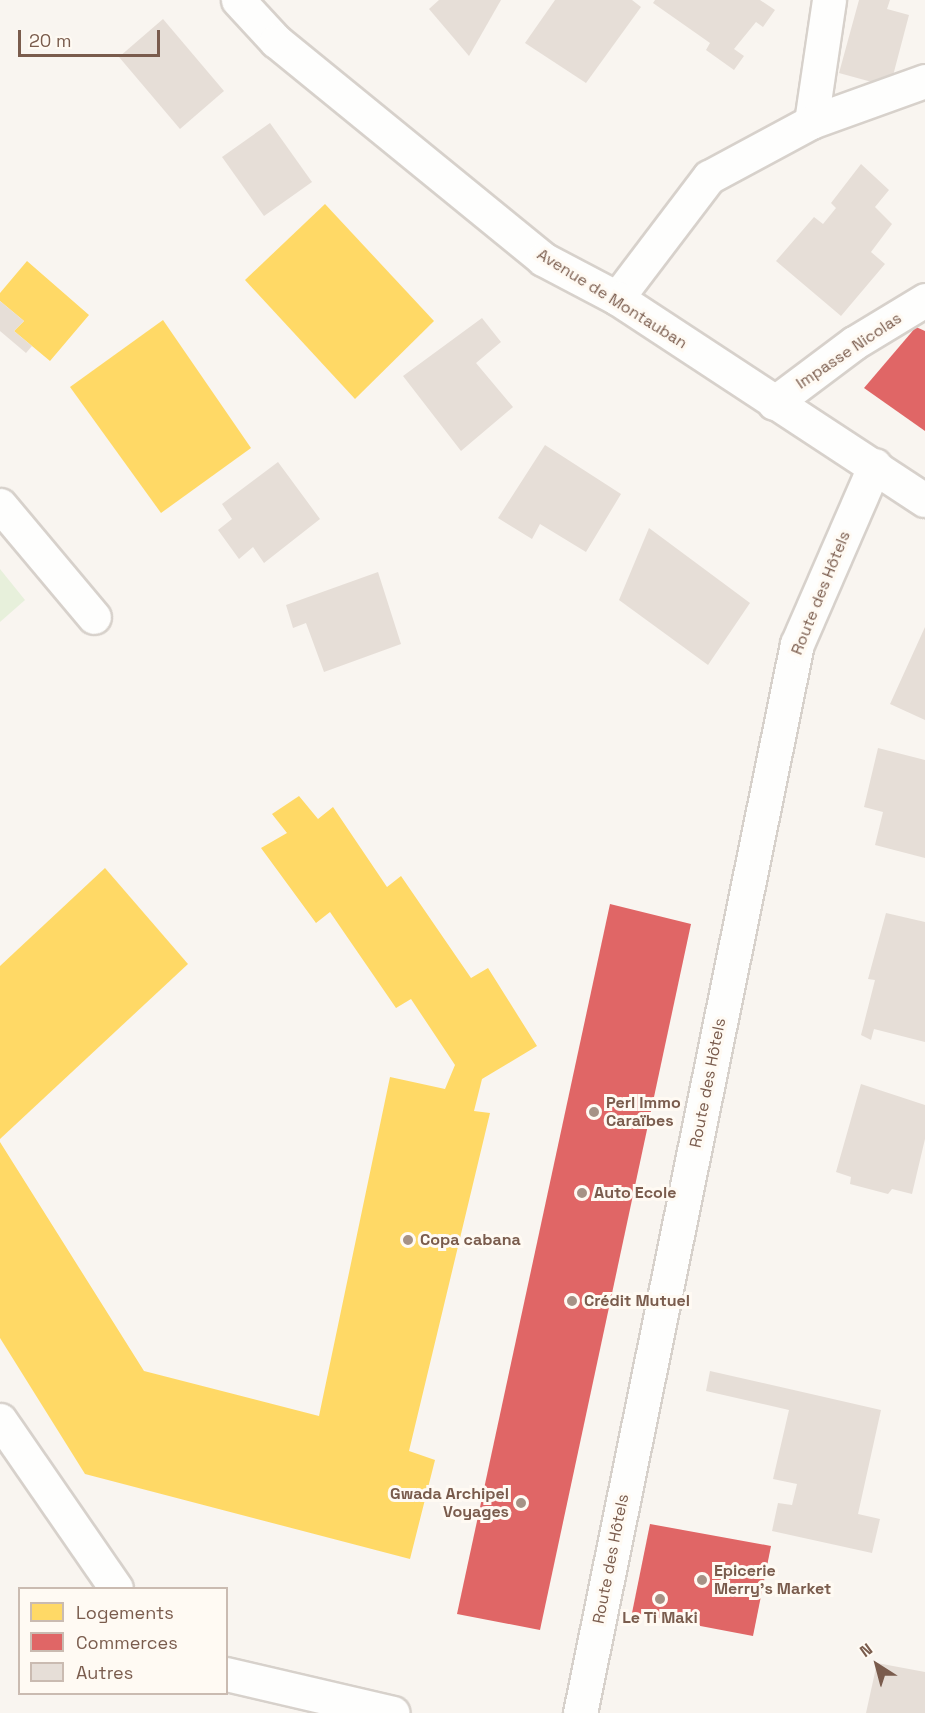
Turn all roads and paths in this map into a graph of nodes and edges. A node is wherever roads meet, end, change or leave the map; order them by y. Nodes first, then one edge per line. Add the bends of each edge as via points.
1 (238, 0) edge
2 (829, 0) edge
3 (925, 81) edge
4 (811, 122) junction
5 (617, 298) junction
6 (925, 300) edge
7 (774, 403) junction
8 (875, 465) junction
9 (925, 500) edge
10 (0, 506) edge
11 (94, 617) dead end
12 (0, 1420) edge
13 (115, 1587) edge
14 (228, 1674) edge
15 (393, 1713) edge
16 (580, 1713) edge

1 - 5 street, Avenue de Montauban via 276,40 543,259
2 - 4 street
3 - 4 street
4 - 5 street via 709,177
5 - 7 street, Avenue de Montauban
6 - 7 street, Impasse Nicolas via 854,343
7 - 8 street, Avenue de Montauban
8 - 9 street, Avenue de Montauban
8 - 16 street, Route des Hôtels via 797,644
10 - 11 street
12 - 13 street
14 - 15 street

